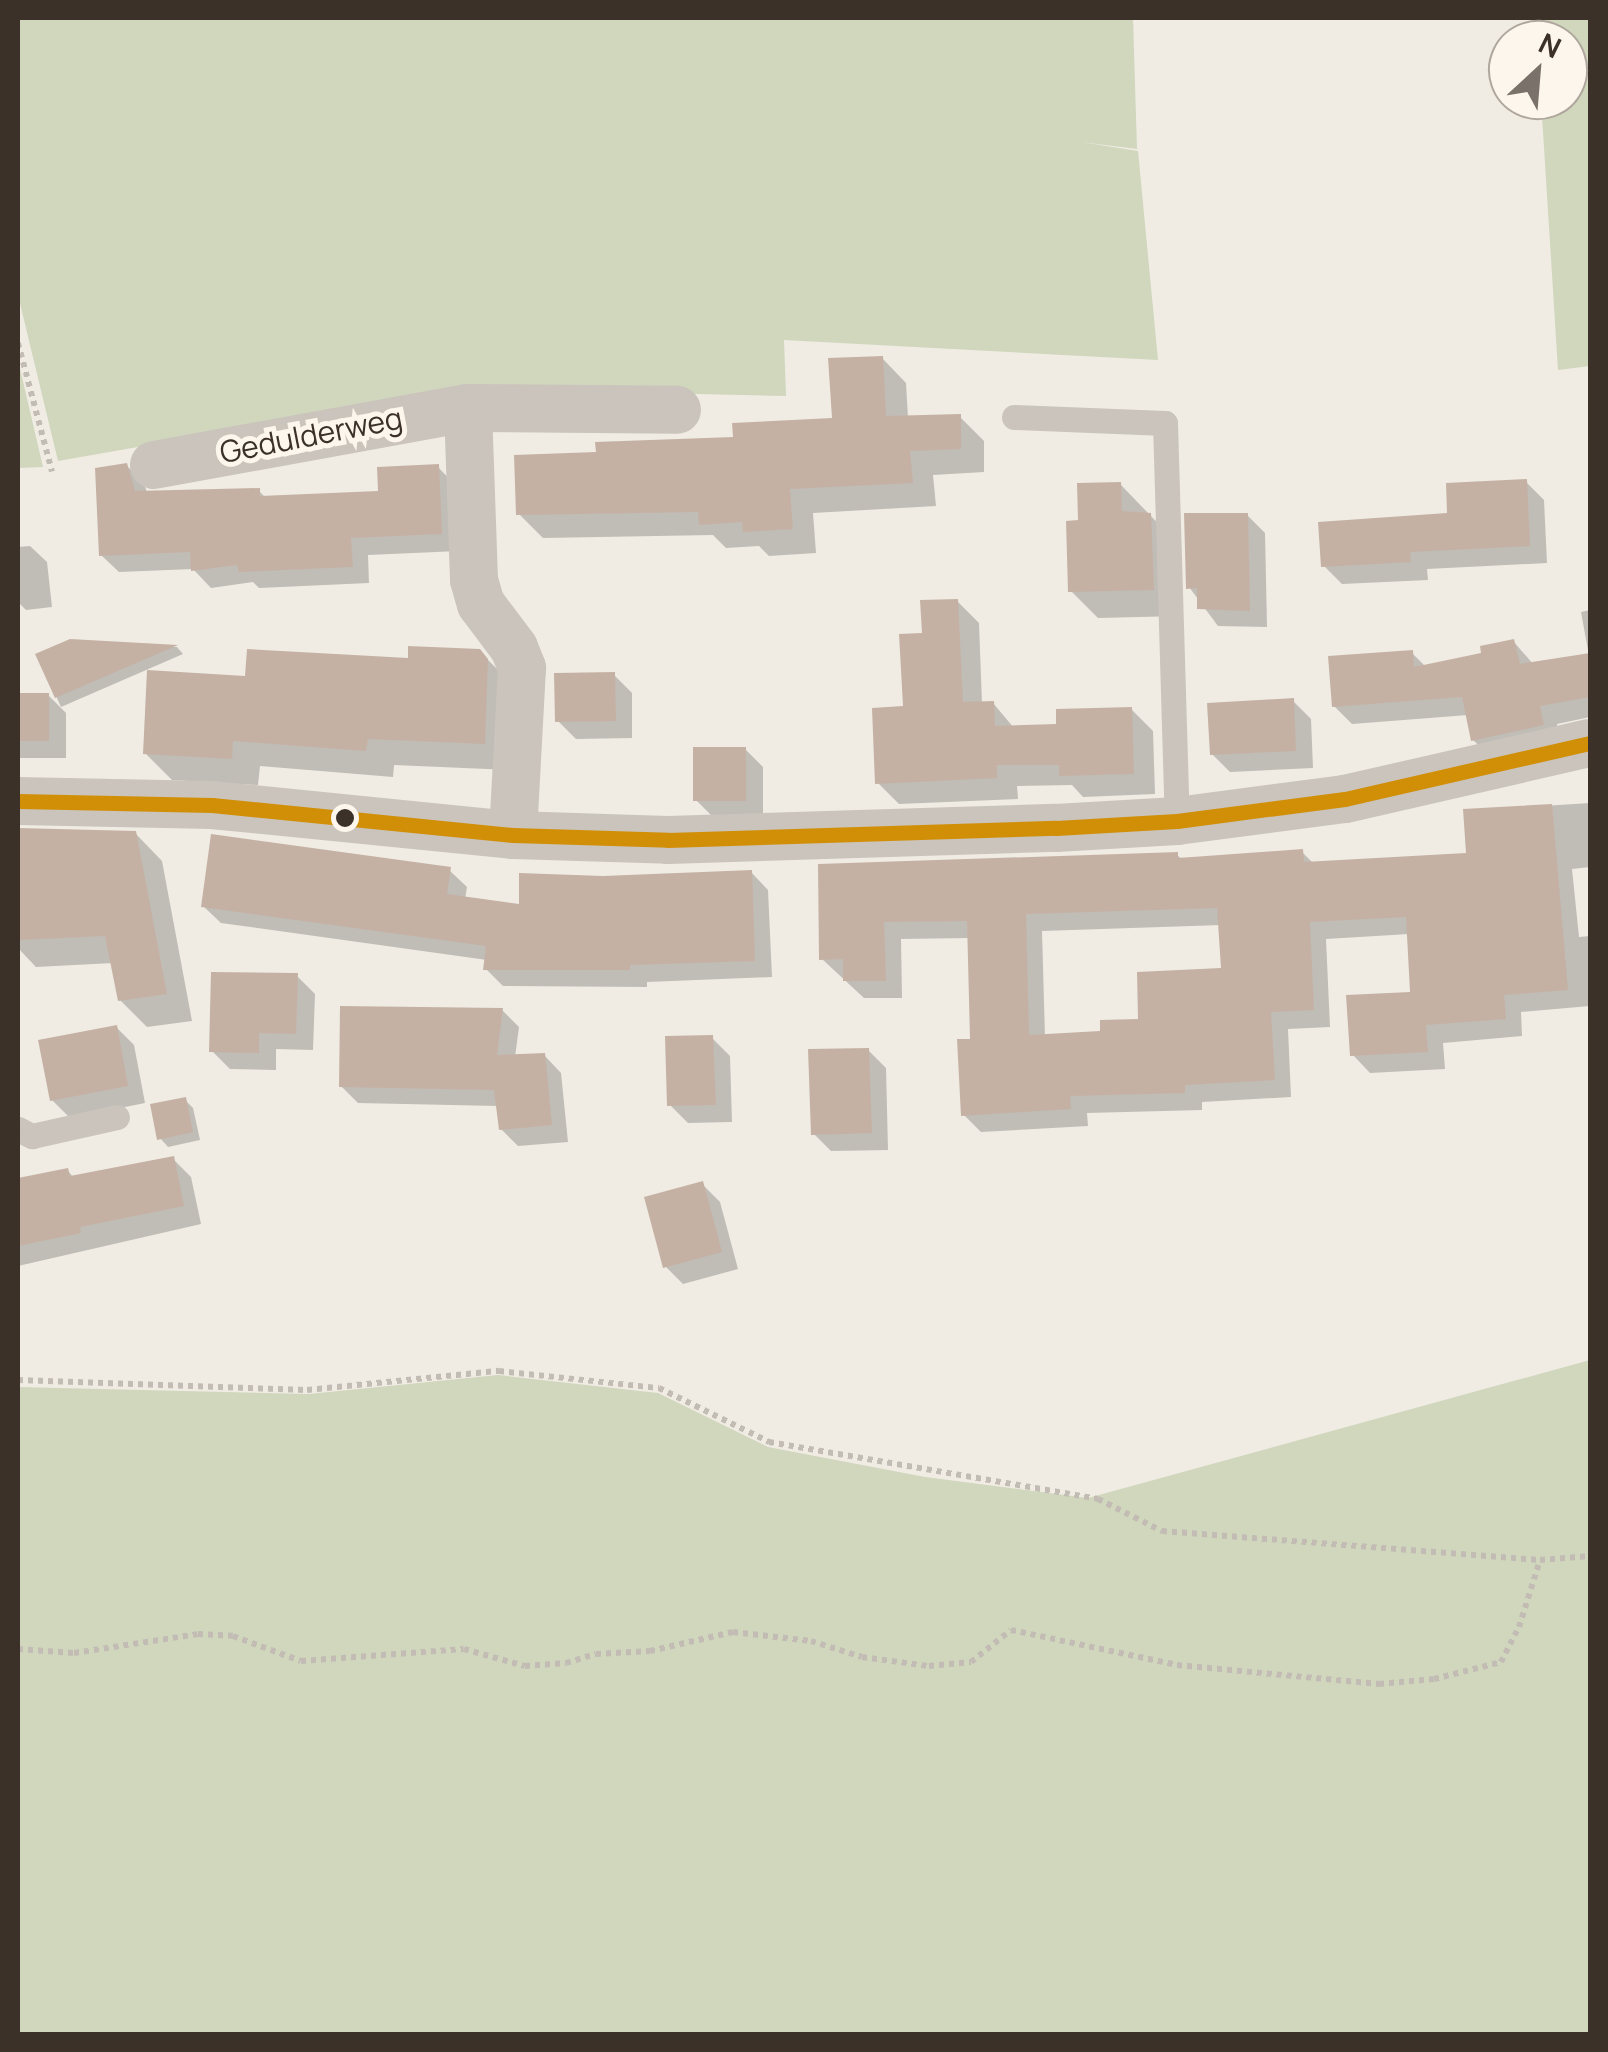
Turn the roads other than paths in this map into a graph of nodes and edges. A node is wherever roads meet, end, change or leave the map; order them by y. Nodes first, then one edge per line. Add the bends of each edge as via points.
1 (468, 408) junction
2 (677, 410) dead end
3 (1014, 417) dead end
4 (154, 465) dead end
5 (1590, 743) edge
6 (18, 800) edge
7 (1177, 821) junction
8 (513, 835) junction
9 (117, 1117) dead end
10 (18, 1130) edge

1 - 2 street, Gedulderweg
1 - 4 street, Gedulderweg
1 - 8 street via 474,580 481,604 522,668
3 - 7 lane via 1165,423
5 - 7 street via 1345,798
6 - 8 street via 212,805
7 - 8 street via 668,840
9 - 10 lane via 32,1136

